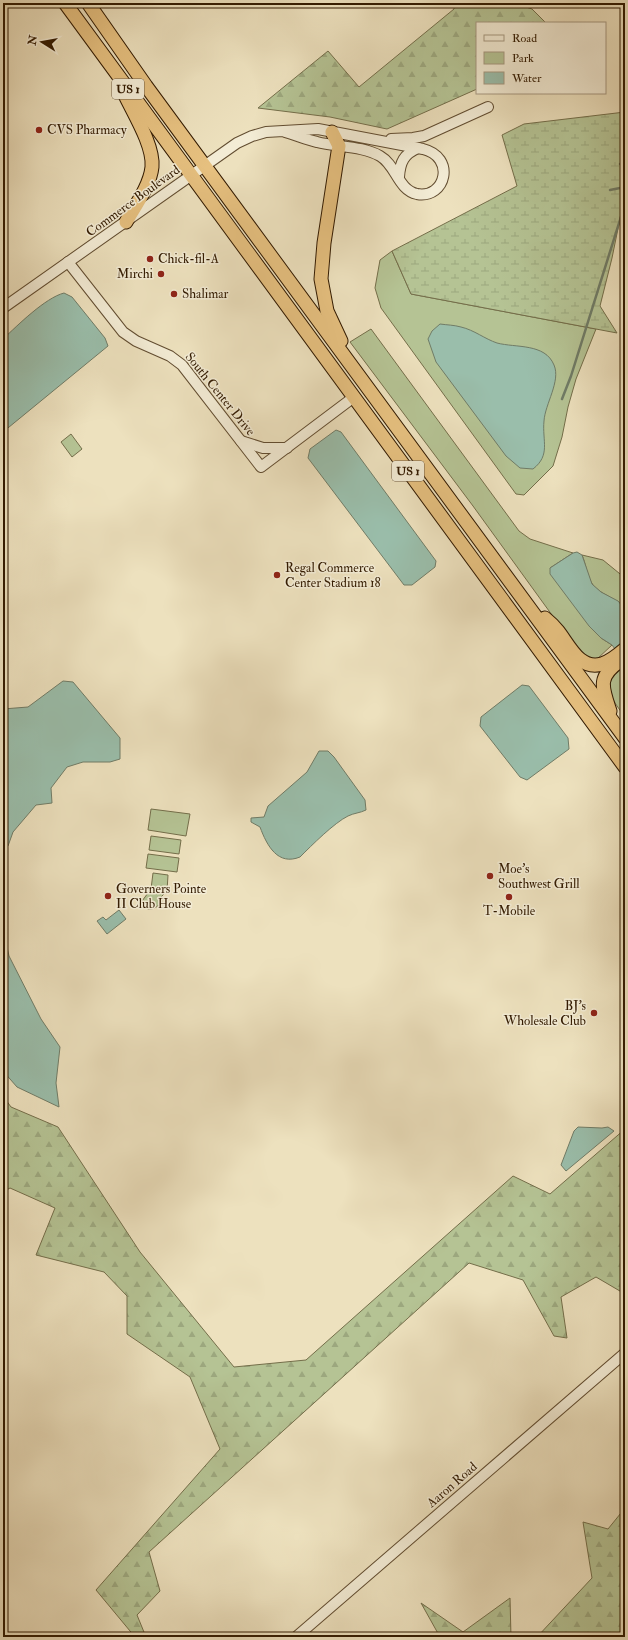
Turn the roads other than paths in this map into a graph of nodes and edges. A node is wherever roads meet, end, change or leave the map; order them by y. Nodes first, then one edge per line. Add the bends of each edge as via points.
1 (65, 3) edge
2 (88, 3) edge
3 (112, 68) junction
4 (488, 107) dead end
5 (285, 132) junction
6 (332, 132) junction
7 (372, 139) junction
8 (339, 146) junction
9 (418, 148) junction
10 (205, 166) junction
11 (191, 176) junction
12 (399, 177) junction
13 (126, 222) junction
14 (68, 262) junction
15 (3, 308) edge
16 (357, 373) junction
17 (354, 397) junction
18 (242, 441) junction
19 (287, 448) junction
20 (512, 584) junction
21 (625, 649) edge
22 (625, 657) edge
23 (610, 664) junction
24 (614, 722) junction
25 (625, 738) edge
26 (625, 767) edge
27 (625, 1353) edge
28 (296, 1637) edge

1 - 3 highway, US 1
2 - 10 highway, US 1
3 - 11 highway, US 1
3 - 13 highway via 146,139 152,163 148,181
4 - 7 street via 424,136
5 - 6 street, Commerce Boulevard
5 - 8 street, Commerce Boulevard
5 - 10 street, Commerce Boulevard via 266,132 252,136 237,143
6 - 7 street, Commerce Boulevard
6 - 8 highway
7 - 9 street, Commerce Boulevard
8 - 12 street, Commerce Boulevard via 379,155 392,166
8 - 16 highway via 323,248 321,283 327,311
9 - 12 street via 403,159
9 - 12 street via 431,151 439,158 445,173 442,182 432,191 418,194 406,188
10 - 11 street, Commerce Boulevard
10 - 16 highway, US 1
11 - 13 street, Commerce Boulevard
11 - 17 highway, US 1
13 - 14 street, Commerce Boulevard
14 - 15 street, Commerce Boulevard
14 - 18 street, South Center Drive via 123,332 182,365
16 - 20 highway, US 1
17 - 19 street
17 - 26 highway, US 1
18 - 19 street via 263,448
18 - 19 street, South Center Drive via 261,467
20 - 23 highway via 558,630 583,661 594,665
20 - 24 highway, US 1
21 - 23 highway
22 - 23 highway
23 - 24 highway via 603,687
24 - 25 highway, US 1
27 - 28 street, Aaron Road

